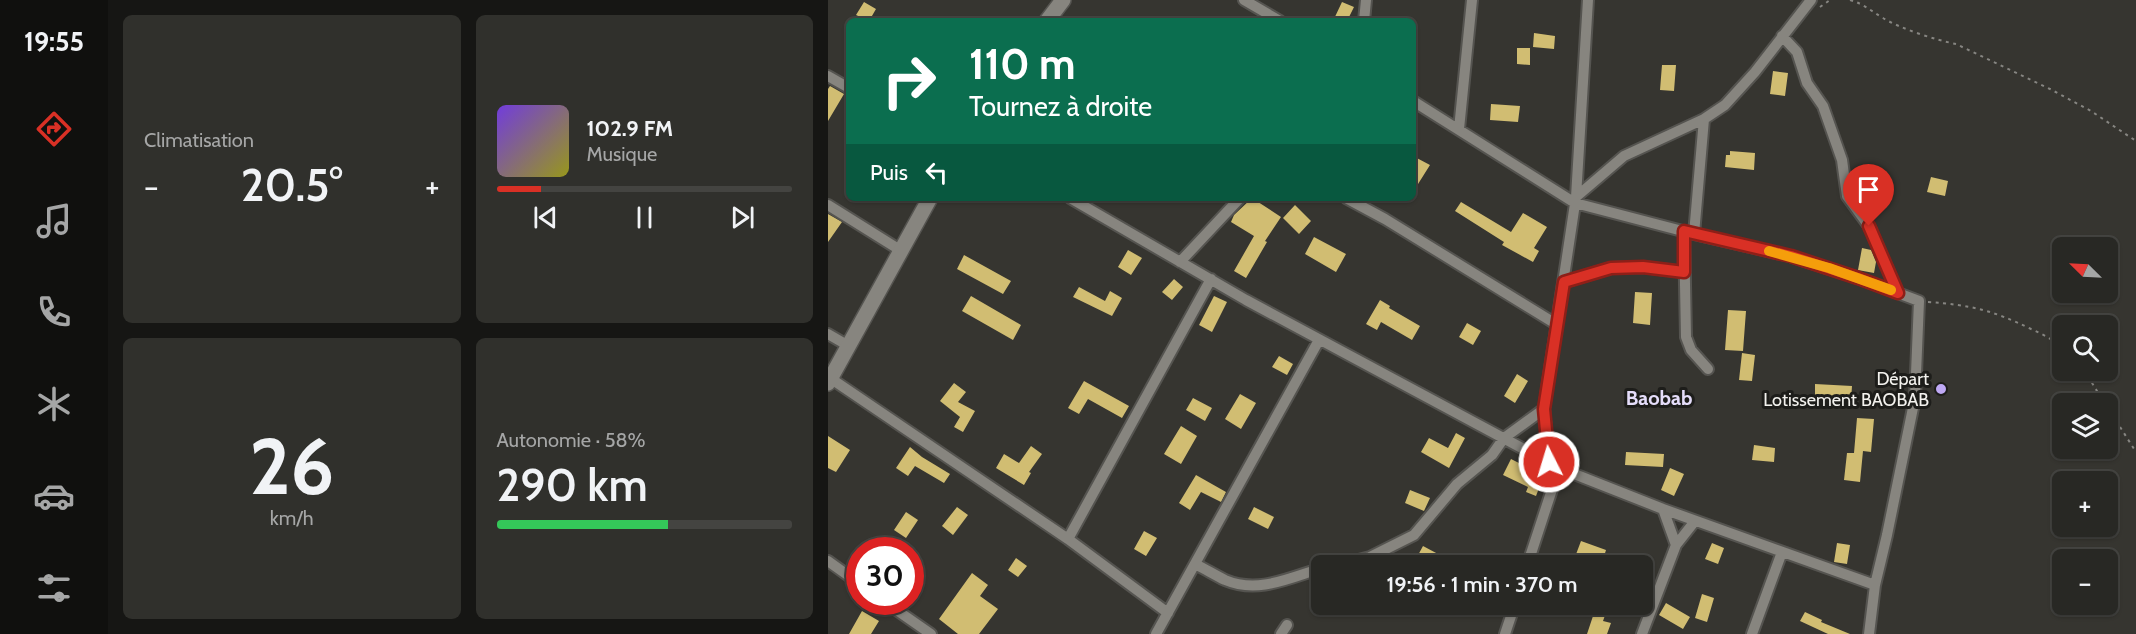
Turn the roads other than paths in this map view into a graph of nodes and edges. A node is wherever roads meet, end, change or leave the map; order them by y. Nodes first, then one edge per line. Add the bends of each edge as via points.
1 (1063, 0) edge
2 (1244, 0) edge
3 (1366, 0) edge
4 (1472, 0) edge
5 (1588, 0) edge
6 (1799, 0) edge
7 (1810, 0) edge
8 (1800, 14) junction
9 (1049, 18) edge
10 (1275, 18) edge
11 (1364, 18) edge
12 (1782, 36) junction
13 (828, 76) edge
14 (846, 86) edge
15 (1416, 103) edge
16 (1704, 119) junction
17 (1459, 129) junction
18 (1576, 200) junction
19 (928, 201) edge
20 (1075, 201) edge
21 (1237, 201) edge
22 (1352, 201) edge
23 (828, 204) edge
24 (1689, 233) junction
25 (900, 250) junction
26 (1180, 262) junction
27 (1684, 272) junction
28 (1211, 279) junction
29 (1564, 282) junction
30 (1898, 293) junction
31 (1557, 324) junction
32 (828, 334) edge
33 (1319, 340) junction
34 (848, 345) junction
35 (1708, 369) dead end
36 (829, 380) edge
37 (1544, 409) junction
38 (1504, 438) junction
39 (1549, 462) junction
40 (1559, 468) junction
41 (1663, 510) junction
42 (1695, 521) junction
43 (1068, 539) junction
44 (1676, 545) junction
45 (1782, 552) junction
46 (1374, 555) edge
47 (1531, 555) edge
48 (828, 561) edge
49 (1195, 564) junction
50 (1311, 572) edge
51 (846, 574) edge
52 (1875, 585) junction
53 (1168, 613) junction
54 (904, 615) edge
55 (1511, 615) edge
56 (931, 634) edge
57 (1156, 634) edge
58 (1505, 634) edge
59 (1642, 634) edge
60 (1752, 634) edge
61 (1869, 634) edge

1 - 9 street
2 - 10 street
3 - 11 street
4 - 17 street
5 - 18 street
6 - 8 street
7 - 8 street
8 - 12 street
12 - 16 street via 1725,105
12 - 30 street via 1797,52 1807,83 1823,106 1842,160 1847,196 1869,226
13 - 14 street
15 - 17 street
16 - 18 street via 1624,156
16 - 24 street
17 - 18 street
18 - 24 street
18 - 29 street
19 - 25 street
20 - 26 street
21 - 26 street
22 - 31 street
23 - 25 street
24 - 27 street
24 - 30 street via 1791,256
25 - 34 street
26 - 28 street
27 - 29 street via 1611,268
27 - 35 street via 1686,337 1690,350
28 - 33 street
28 - 43 street
29 - 31 street
30 - 52 street via 1919,301 1915,398
31 - 37 street
32 - 34 street
33 - 38 street
33 - 49 street
34 - 36 street
36 - 43 street
37 - 38 street
37 - 39 street
38 - 39 street
38 - 46 street via 1492,454 1457,484 1414,535
39 - 40 street
40 - 41 street
40 - 47 street
41 - 42 street
41 - 44 street
42 - 44 street
42 - 45 street
43 - 53 street
44 - 59 street
45 - 52 street
45 - 60 street
48 - 51 street
49 - 50 street via 1226,580 1257,587
49 - 53 street
52 - 61 street
53 - 57 street
54 - 56 street
55 - 58 street

